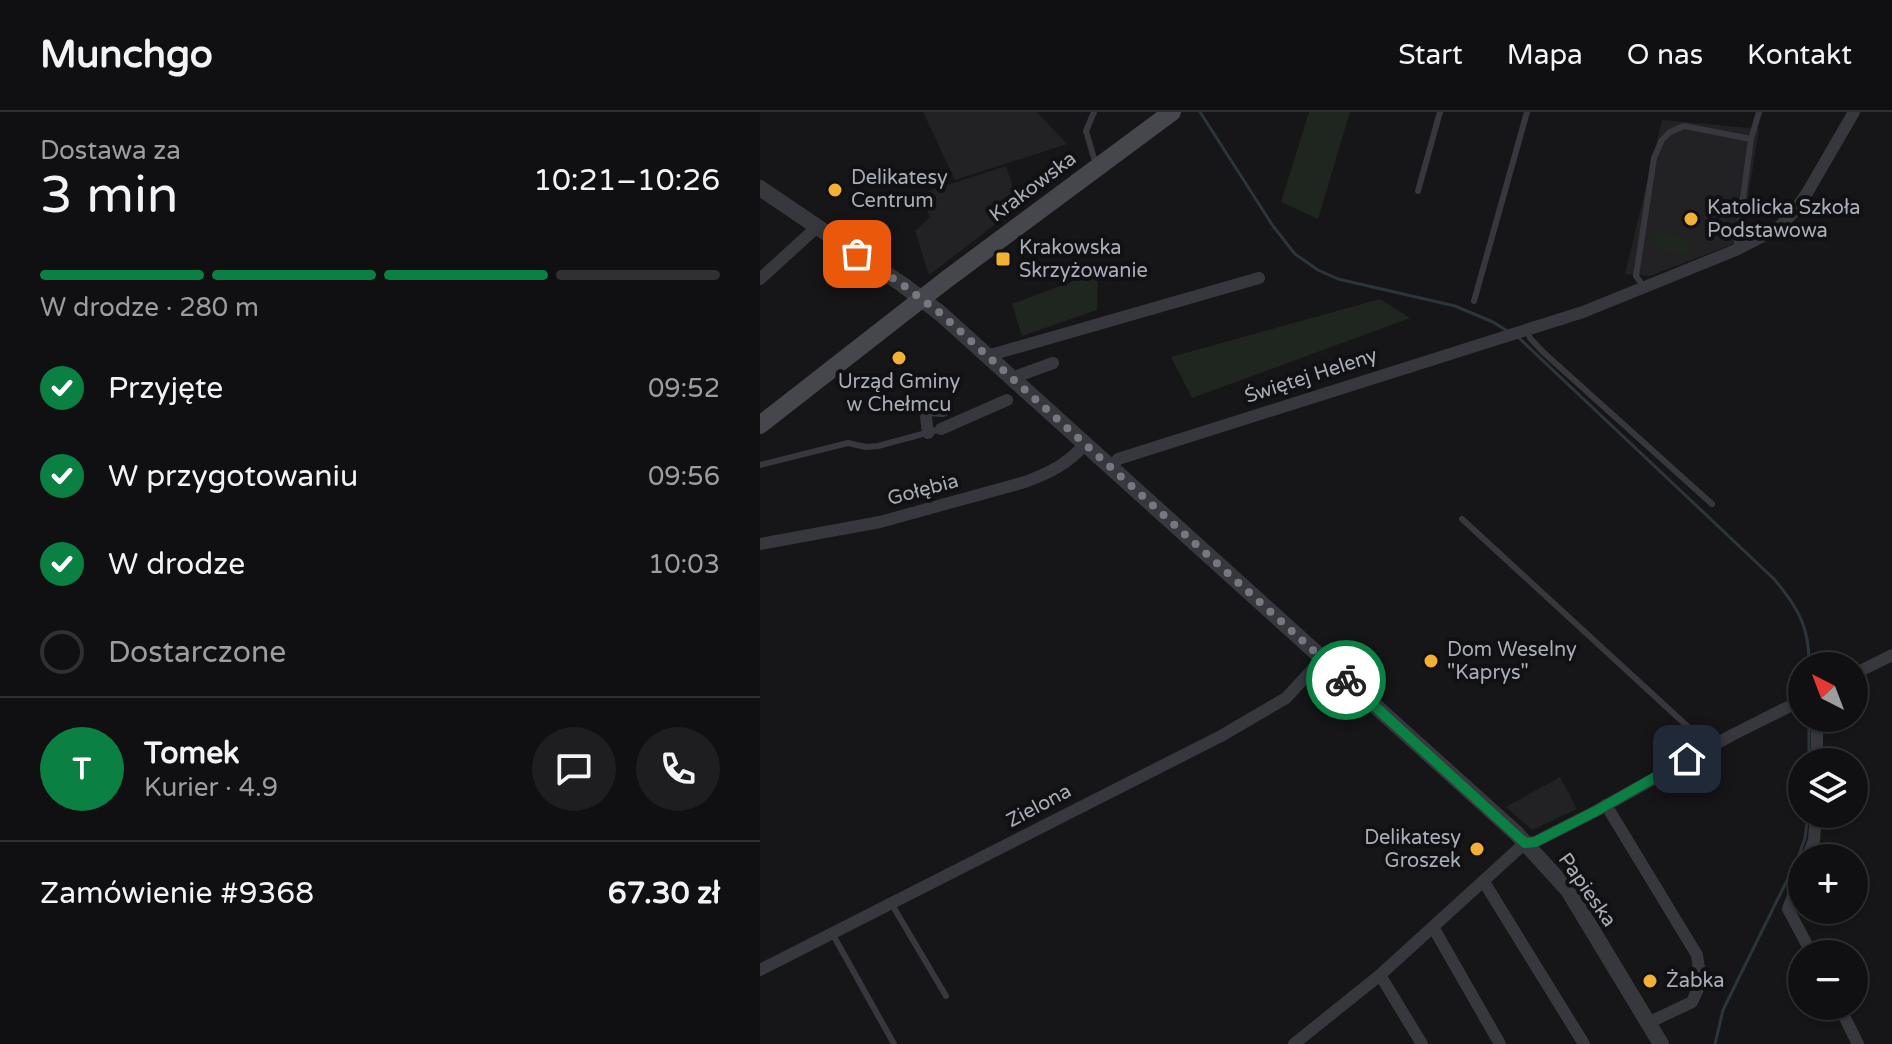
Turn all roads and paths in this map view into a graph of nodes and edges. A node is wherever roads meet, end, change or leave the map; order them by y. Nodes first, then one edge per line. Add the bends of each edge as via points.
1 (1094, 112) edge
2 (1440, 112) edge
3 (1527, 112) edge
4 (1759, 112) edge
5 (1854, 112) edge
6 (1168, 113) edge
7 (1751, 139) junction
8 (1097, 168) junction
9 (760, 188) edge
10 (1418, 191) dead end
11 (817, 227) junction
12 (1736, 250) junction
13 (1259, 278) dead end
14 (760, 279) edge
15 (1644, 287) junction
16 (921, 299) junction
17 (1474, 301) dead end
18 (1524, 329) junction
19 (987, 356) junction
20 (1053, 363) dead end
21 (1020, 375) dead end
22 (1007, 400) dead end
23 (943, 411) dead end
24 (760, 425) edge
25 (935, 431) junction
26 (1085, 444) junction
27 (760, 465) edge
28 (1111, 467) junction
29 (1712, 504) dead end
30 (1462, 519) dead end
31 (760, 544) edge
32 (1892, 655) edge
33 (1322, 659) junction
34 (1868, 667) edge
35 (1788, 707) edge
36 (1710, 747) junction
37 (1606, 805) junction
38 (1525, 843) junction
39 (1484, 882) junction
40 (891, 903) junction
41 (1433, 927) junction
42 (832, 933) junction
43 (760, 970) edge
44 (1380, 975) junction
45 (946, 996) dead end
46 (1846, 1020) edge
47 (1648, 1023) junction
48 (1302, 1042) edge
49 (894, 1044) edge
50 (1422, 1044) edge
51 (1500, 1044) edge
52 (1584, 1044) edge
53 (1661, 1044) edge
54 (1858, 1044) edge

1 - 8 lane via 1086,131
2 - 10 lane
3 - 17 lane
4 - 7 lane
5 - 12 street, Świętej Heleny via 1793,213
6 - 8 main road, Krakowska
7 - 12 lane
7 - 15 lane via 1684,126 1662,140 1654,158 1636,276
8 - 16 main road, Krakowska
9 - 11 street, Papieska
11 - 14 street
11 - 16 street, Papieska
12 - 15 street, Świętej Heleny
13 - 19 street
15 - 18 street, Świętej Heleny
16 - 19 street, Papieska
16 - 24 main road, Krakowska
18 - 28 street, Świętej Heleny via 1118,459
18 - 29 lane
19 - 26 street, Papieska
20 - 21 street
22 - 25 street
23 - 25 street via 928,413
25 - 27 lane via 878,446 848,443
26 - 28 street, Papieska
26 - 31 street, Gołębia via 1068,462 1025,482 880,522
28 - 33 street, Papieska
30 - 36 lane
32 - 34 street
33 - 38 street, Papieska
33 - 40 street, Zielona via 1293,693 1270,709
35 - 36 street
36 - 37 street
37 - 38 street
37 - 47 street via 1697,955 1701,982 1692,1002
38 - 39 street
38 - 47 street, Papieska via 1568,890
39 - 41 street
39 - 52 street
40 - 42 street, Zielona
40 - 45 lane
41 - 44 street
41 - 51 street
42 - 43 street, Zielona
42 - 49 lane
44 - 48 street
44 - 50 street
46 - 54 street
47 - 53 street, Papieska

